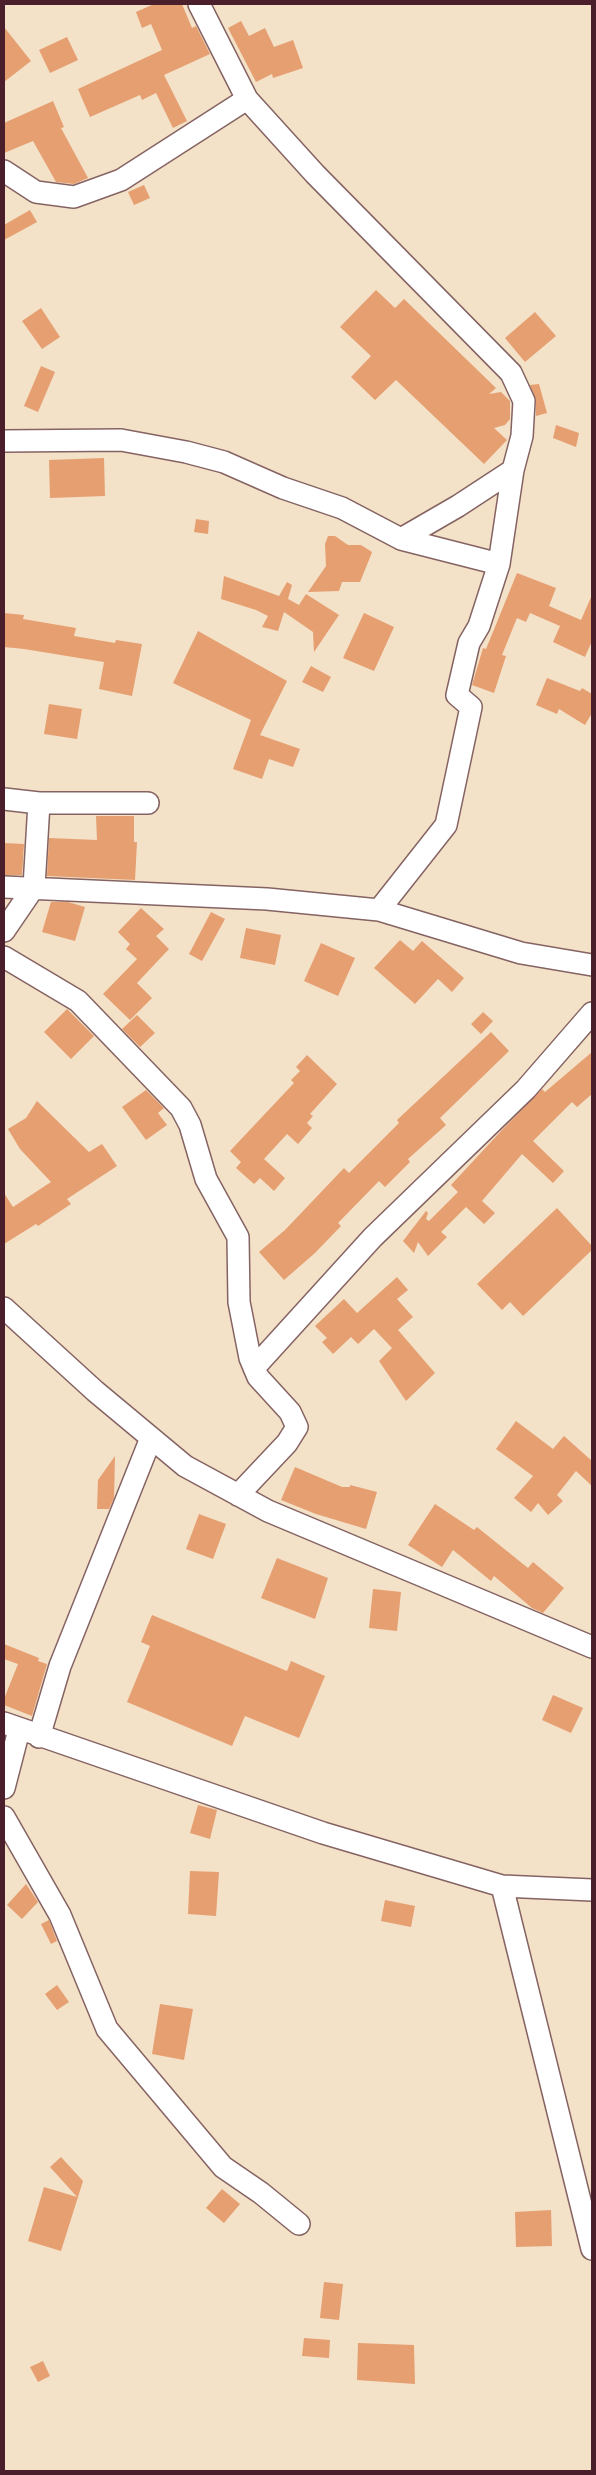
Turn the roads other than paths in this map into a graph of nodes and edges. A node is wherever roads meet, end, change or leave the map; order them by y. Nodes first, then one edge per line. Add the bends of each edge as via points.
1 (199, 4) edge
2 (247, 99) junction
3 (4, 171) edge
4 (4, 441) edge
5 (513, 470) junction
6 (401, 539) junction
7 (499, 564) junction
8 (4, 799) edge
9 (148, 802) dead end
10 (39, 803) junction
11 (4, 886) edge
12 (34, 887) junction
13 (379, 910) junction
14 (4, 931) edge
15 (4, 957) edge
16 (592, 965) edge
17 (592, 1013) edge
18 (4, 1308) edge
19 (254, 1368) junction
20 (151, 1438) junction
21 (238, 1495) junction
22 (592, 1647) edge
23 (11, 1727) edge
24 (39, 1737) junction
25 (4, 1788) edge
26 (4, 1817) edge
27 (502, 1886) junction
28 (592, 1890) edge
29 (299, 2224) dead end
30 (592, 2249) edge

1 - 2 street
2 - 3 street via 121,180 74,197 36,192
2 - 5 street via 315,174 511,373 524,401 522,436
4 - 6 street via 121,440 196,455 224,462 283,488 342,508
5 - 6 street
5 - 7 street
6 - 7 street
7 - 13 street via 479,626 469,643 458,695 471,707 446,825
8 - 10 street
9 - 10 street
10 - 12 street
11 - 12 street
12 - 13 street
12 - 14 street
13 - 16 street via 521,953
15 - 19 street via 78,1001 180,1108 190,1125 206,1179 238,1237 239,1302
17 - 19 street via 526,1089 373,1237
18 - 20 street
19 - 21 street via 258,1377 290,1412 297,1427 287,1443
20 - 21 street via 185,1466
20 - 24 street via 60,1666
21 - 22 street via 268,1511
23 - 24 street
23 - 25 street
24 - 27 street via 322,1833
26 - 29 street via 60,1915 107,2029 223,2167
27 - 28 street
27 - 30 street

